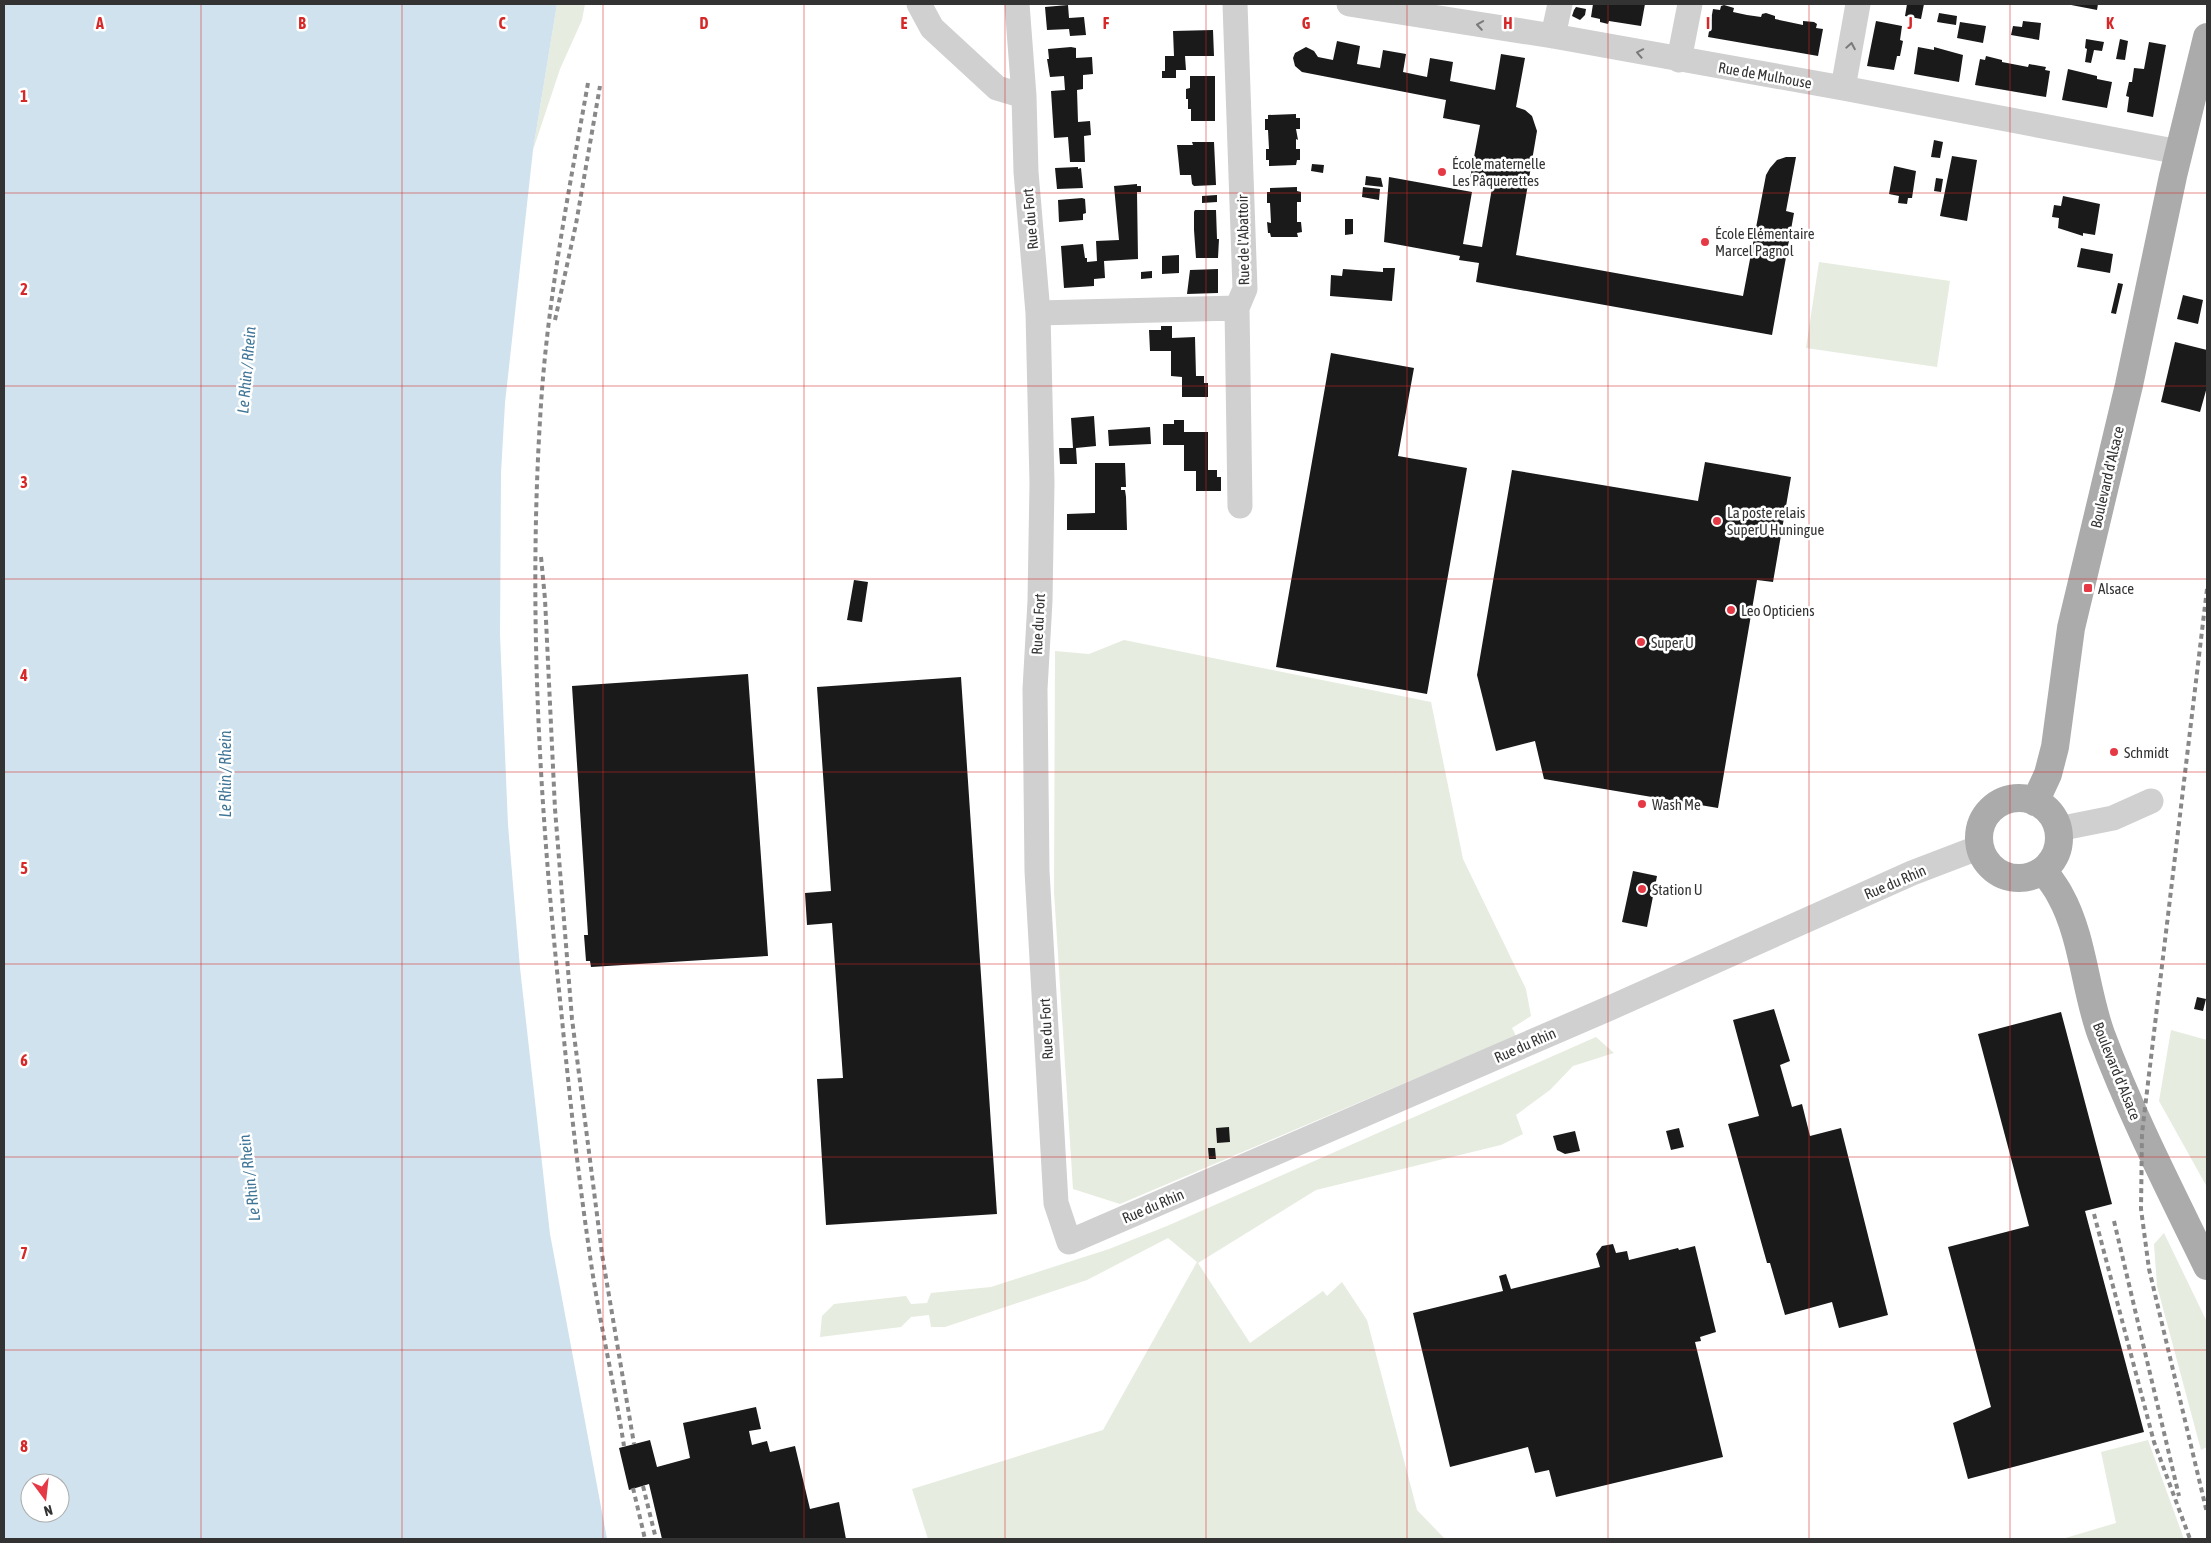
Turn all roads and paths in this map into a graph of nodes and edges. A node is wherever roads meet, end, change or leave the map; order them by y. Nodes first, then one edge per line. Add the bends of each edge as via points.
1 (919, 4) edge
2 (1017, 4) edge
3 (1235, 4) edge
4 (1350, 4) edge
5 (1560, 4) edge
6 (1690, 4) edge
7 (1858, 4) edge
8 (1553, 36) junction
9 (2207, 37) edge
10 (1679, 60) junction
11 (1843, 88) junction
12 (1024, 96) junction
13 (2179, 152) junction
14 (1237, 308) junction
15 (1038, 313) junction
16 (1240, 506) dead end
17 (2151, 801) dead end
18 (2035, 802) junction
19 (2058, 829) junction
20 (1980, 847) junction
21 (2043, 870) junction
22 (1069, 1242) joint
23 (2207, 1266) edge

1 - 12 street via 932,28 997,88
2 - 12 street, Rue du Fort
3 - 14 street, Rue de l'Abattoir via 1246,289
8 -> 4 street, Rue de Mulhouse
5 - 8 street
6 - 10 street
11 -> 7 street
10 -> 8 street, Rue de Mulhouse
9 - 13 main road, Boulevard d'Alsace
10 - 11 street, Rue de Mulhouse
11 - 13 street, Rue de Mulhouse
12 - 15 street, Rue du Fort via 1026,172
13 - 18 main road, Boulevard d'Alsace via 2129,385 2071,628 2055,747 2048,774
14 - 15 street
14 - 16 street, Rue de l'Abattoir
15 - 22 street, Rue du Fort via 1042,483 1035,689 1037,871 1056,1202
17 - 19 street via 2113,818
18 - 19 main road via 2050,813
18 - 20 main road via 2024,798 2012,799 1991,809 1980,827
19 - 21 main road via 2056,852
20 - 21 main road via 1985,860 2005,876 2025,877
20 - 22 street, Rue du Rhin via 1912,873 1610,1008
21 - 23 main road, Boulevard d'Alsace via 2060,895 2073,926 2088,990 2114,1068

